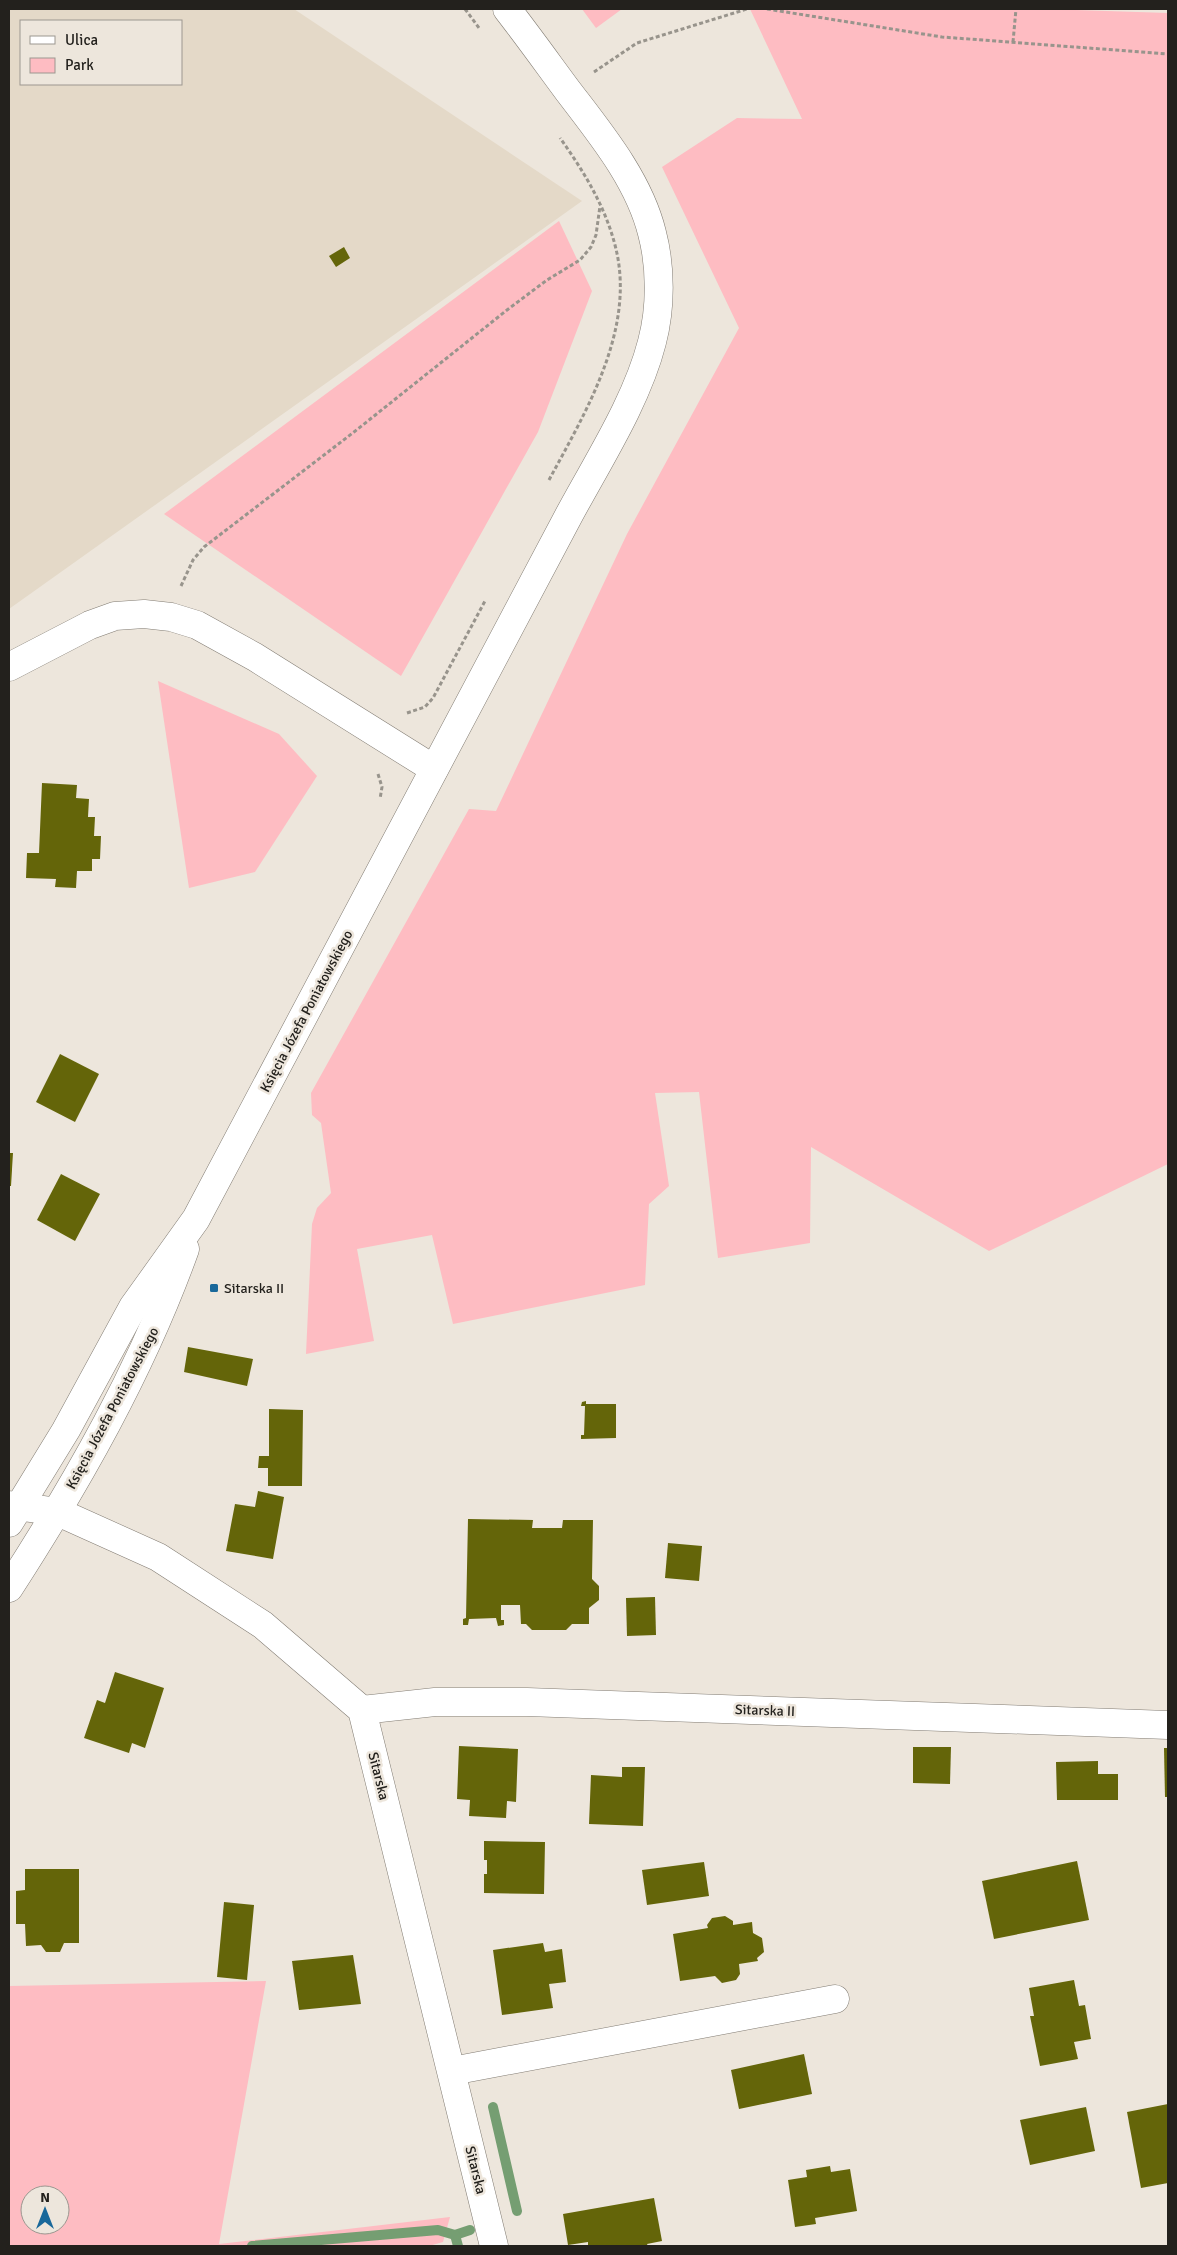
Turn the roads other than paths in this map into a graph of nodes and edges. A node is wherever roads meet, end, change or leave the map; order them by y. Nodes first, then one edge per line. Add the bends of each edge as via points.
1 (507, 9) edge
2 (9, 667) edge
3 (434, 770) junction
4 (196, 1219) junction
5 (12, 1512) edge
6 (58, 1512) junction
7 (9, 1588) edge
8 (362, 1710) junction
9 (1168, 1726) edge
10 (835, 1999) dead end
11 (452, 2070) junction
12 (494, 2246) edge

1 - 3 street, Księcia Józefa Poniatowskiego via 597,128 646,214 657,261 655,329 626,406
2 - 3 street via 90,625 115,616 144,614 171,617 197,625 255,658
3 - 4 street, Księcia Józefa Poniatowskiego
4 - 5 street, Księcia Józefa Poniatowskiego via 133,1306 66,1430
4 - 6 street, Księcia Józefa Poniatowskiego via 165,1305 146,1346
5 - 6 street
6 - 7 street, Księcia Józefa Poniatowskiego
6 - 8 street via 141,1548 264,1625
8 - 9 street, Sitarska II via 435,1702 527,1702
8 - 11 street, Sitarska
10 - 11 street
11 - 12 street, Sitarska

